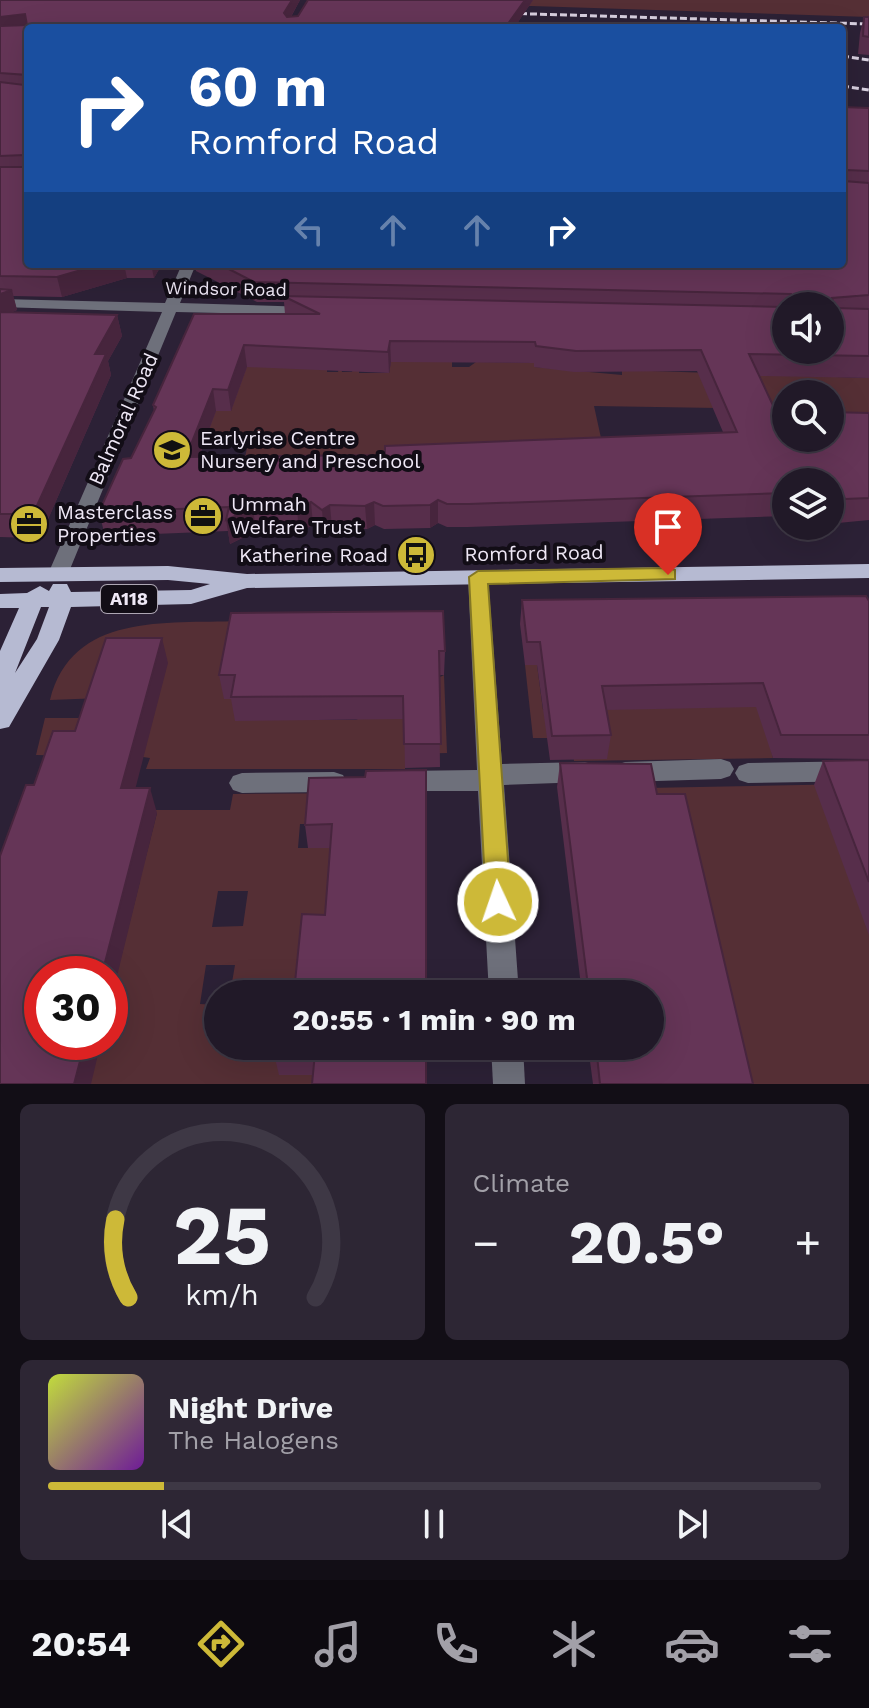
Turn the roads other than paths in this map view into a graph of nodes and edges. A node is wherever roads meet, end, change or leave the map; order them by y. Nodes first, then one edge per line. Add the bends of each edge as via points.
1 (187, 268) edge
2 (0, 303) edge
3 (171, 307) junction
4 (325, 311) edge
5 (869, 571) edge
6 (58, 574) junction
7 (0, 575) edge
8 (478, 577) junction
9 (247, 581) junction
10 (33, 600) junction
11 (62, 600) junction
12 (0, 601) edge
13 (2, 669) edge
14 (4, 710) edge
15 (721, 769) dead end
16 (869, 771) edge
17 (748, 773) dead end
18 (491, 778) junction
19 (384, 781) edge
20 (352, 782) edge
21 (242, 783) dead end
22 (503, 980) edge
23 (508, 1060) edge
24 (509, 1084) edge

1 - 3 street, Balmoral Road
2 - 3 street, Windsor Road
3 - 4 street, Windsor Road
3 - 6 street, Balmoral Road
5 - 8 main road, Romford Road / A118
6 - 7 main road, Romford Road / A118
6 - 9 main road, Romford Road / A118 via 168,573
6 - 10 main road
6 - 11 main road
8 - 9 main road, Romford Road / A118
8 - 18 street
9 - 11 main road, Romford Road / A118 via 191,597
10 - 11 main road, Romford Road / A118
10 - 12 main road, Romford Road / A118
10 - 13 main road
11 - 14 main road via 30,674
13 - 14 main road
15 - 18 street
16 - 17 street
18 - 19 street
18 - 22 street
20 - 21 street
23 - 24 street

